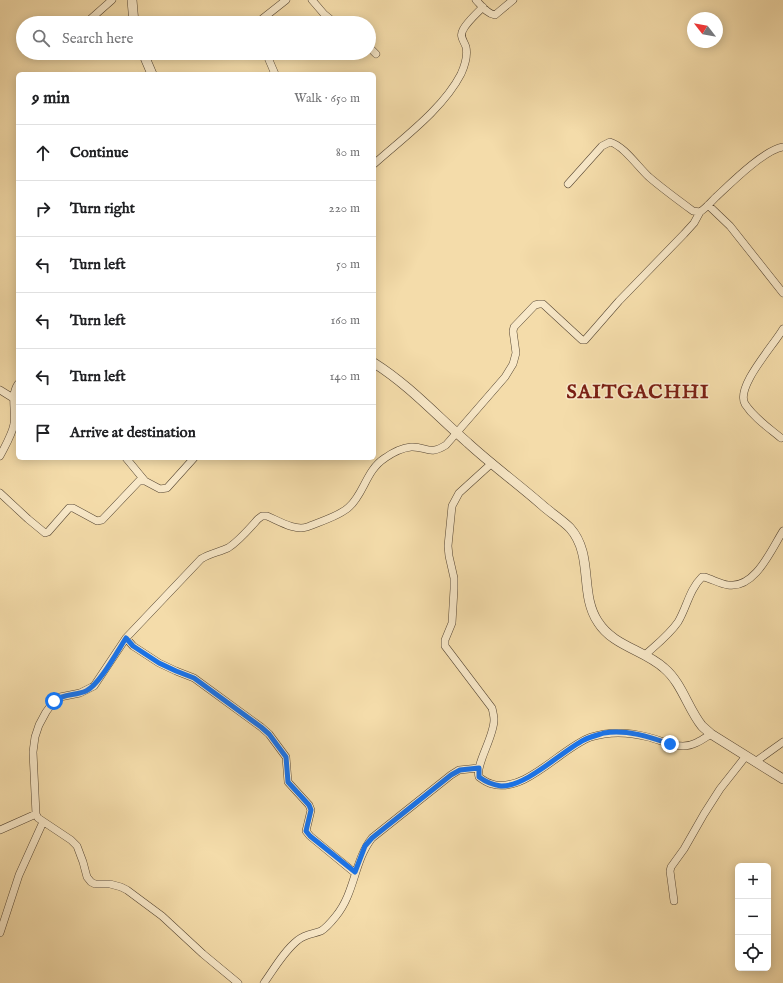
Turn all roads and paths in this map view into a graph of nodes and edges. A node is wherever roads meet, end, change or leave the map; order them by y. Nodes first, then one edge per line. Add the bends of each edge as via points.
1 (112, 0) edge
2 (132, 0) edge
3 (286, 0) edge
4 (312, 0) edge
5 (476, 0) edge
6 (513, 0) edge
7 (483, 7) junction
8 (94, 16) edge
9 (133, 16) edge
10 (266, 16) edge
11 (326, 16) edge
12 (146, 60) edge
13 (269, 60) edge
14 (151, 72) edge
15 (274, 72) edge
16 (783, 147) edge
17 (376, 162) edge
18 (568, 184) dead end
19 (708, 205) junction
20 (700, 212) junction
21 (783, 293) edge
22 (783, 329) edge
23 (376, 364) edge
24 (16, 386) edge
25 (0, 390) edge
26 (13, 398) junction
27 (456, 433) junction
28 (781, 438) dead end
29 (0, 456) edge
30 (128, 460) edge
31 (192, 460) edge
32 (492, 463) junction
33 (145, 481) junction
34 (0, 493) edge
35 (783, 531) edge
36 (126, 638) junction
37 (645, 655) junction
38 (711, 734) junction
39 (783, 742) edge
40 (746, 756) junction
41 (755, 762) junction
42 (479, 768) junction
43 (783, 779) edge
44 (36, 814) junction
45 (43, 822) junction
46 (0, 830) edge
47 (355, 872) junction
48 (674, 901) dead end
49 (0, 932) edge
50 (238, 983) edge
51 (264, 983) edge

1 - 8 street
2 - 9 street
3 - 10 street
4 - 11 street
5 - 7 street
6 - 7 street via 495,14
7 - 17 street via 463,29 465,62 453,87 433,110
12 - 14 street
13 - 15 street
16 - 19 street via 767,153
18 - 20 street via 602,146 610,142 621,149 649,178 693,211
19 - 20 street
19 - 21 street via 730,226
20 - 27 street via 694,223 585,340 543,304 536,305 514,327 516,353 505,377
22 - 28 street via 750,376 744,392 746,404 760,421
23 - 27 street via 399,380
24 - 26 street
25 - 26 street
26 - 29 street via 13,425
27 - 32 street
27 - 36 street via 442,448 426,451 409,447 385,458 371,471 349,508 308,527 296,528 262,516 227,548 201,559
30 - 33 street
31 - 33 street via 167,488 160,489
32 - 37 street via 570,529 584,553 589,602 598,623 619,642
32 - 42 street via 456,498 452,506 448,546 454,589 452,623 445,646 492,708 494,718 492,734
33 - 34 street via 136,484 102,520 97,521 70,508 45,533
35 - 37 street via 750,580 735,586 702,577 689,595 679,620
36 - 44 street via 94,686 54,701 39,725 33,752
36 - 47 street via 133,646 159,663 194,678 269,734 286,757 288,782 311,810 306,831
37 - 38 street via 664,668 674,679 702,725
38 - 40 street
38 - 42 street via 694,744 683,746 642,736 604,733 584,740 531,775 503,786 491,784 479,777
39 - 41 street
40 - 41 street
40 - 48 street via 720,789 671,867
41 - 43 street
42 - 47 street via 460,770 451,775 372,838 365,846
44 - 45 street
44 - 46 street
45 - 49 street via 19,875
45 - 50 street via 77,846 91,882 110,884 127,890 162,916
47 - 51 street via 349,893 337,915 321,930 306,934 298,940

